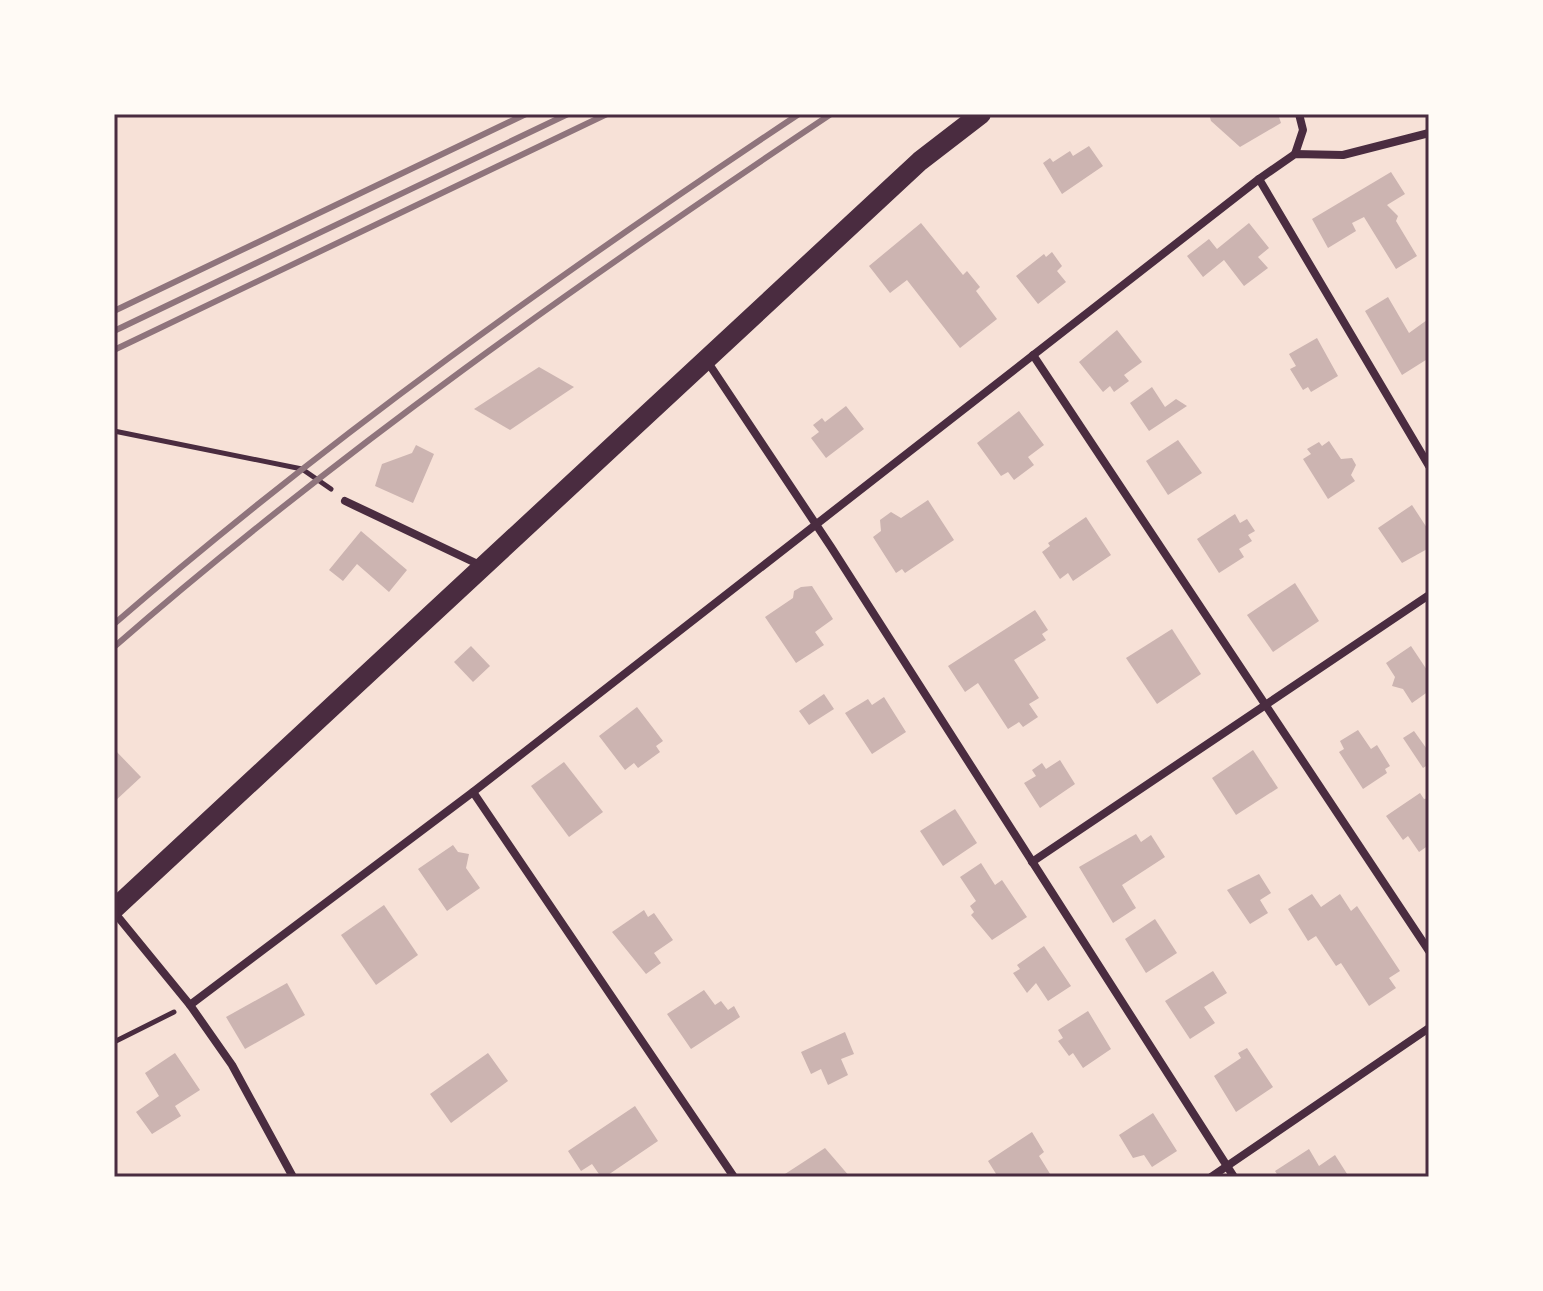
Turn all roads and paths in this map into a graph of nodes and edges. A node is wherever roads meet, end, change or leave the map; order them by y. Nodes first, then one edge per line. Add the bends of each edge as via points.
1 (981, 114) edge
2 (1299, 114) edge
3 (1429, 133) edge
4 (1295, 154) junction
5 (1259, 179) junction
6 (1033, 355) junction
7 (706, 360) junction
8 (114, 431) edge
9 (1429, 466) edge
10 (345, 501) joint
11 (817, 526) junction
12 (483, 566) junction
13 (1429, 595) edge
14 (1265, 704) junction
15 (473, 792) junction
16 (1032, 862) junction
17 (114, 911) edge
18 (1429, 951) edge
19 (190, 1005) junction
20 (1429, 1028) edge
21 (114, 1042) edge
22 (1227, 1166) junction
23 (293, 1177) edge
24 (734, 1177) edge
25 (1211, 1177) edge
26 (1234, 1177) edge

1 - 7 main road via 920,161
2 - 4 street via 1303,130
3 - 4 street via 1343,155
4 - 5 street
5 - 6 street
5 - 9 street
6 - 11 street
6 - 14 street
7 - 11 street
7 - 12 main road
8 - 10 path via 302,469
10 - 12 street
11 - 15 street
11 - 16 street
12 - 17 main road
13 - 14 street
14 - 16 street
14 - 18 street
15 - 19 street
15 - 24 street
16 - 22 street
17 - 19 street
19 - 21 path
19 - 23 street via 232,1065
20 - 22 street
22 - 25 street
22 - 26 street

